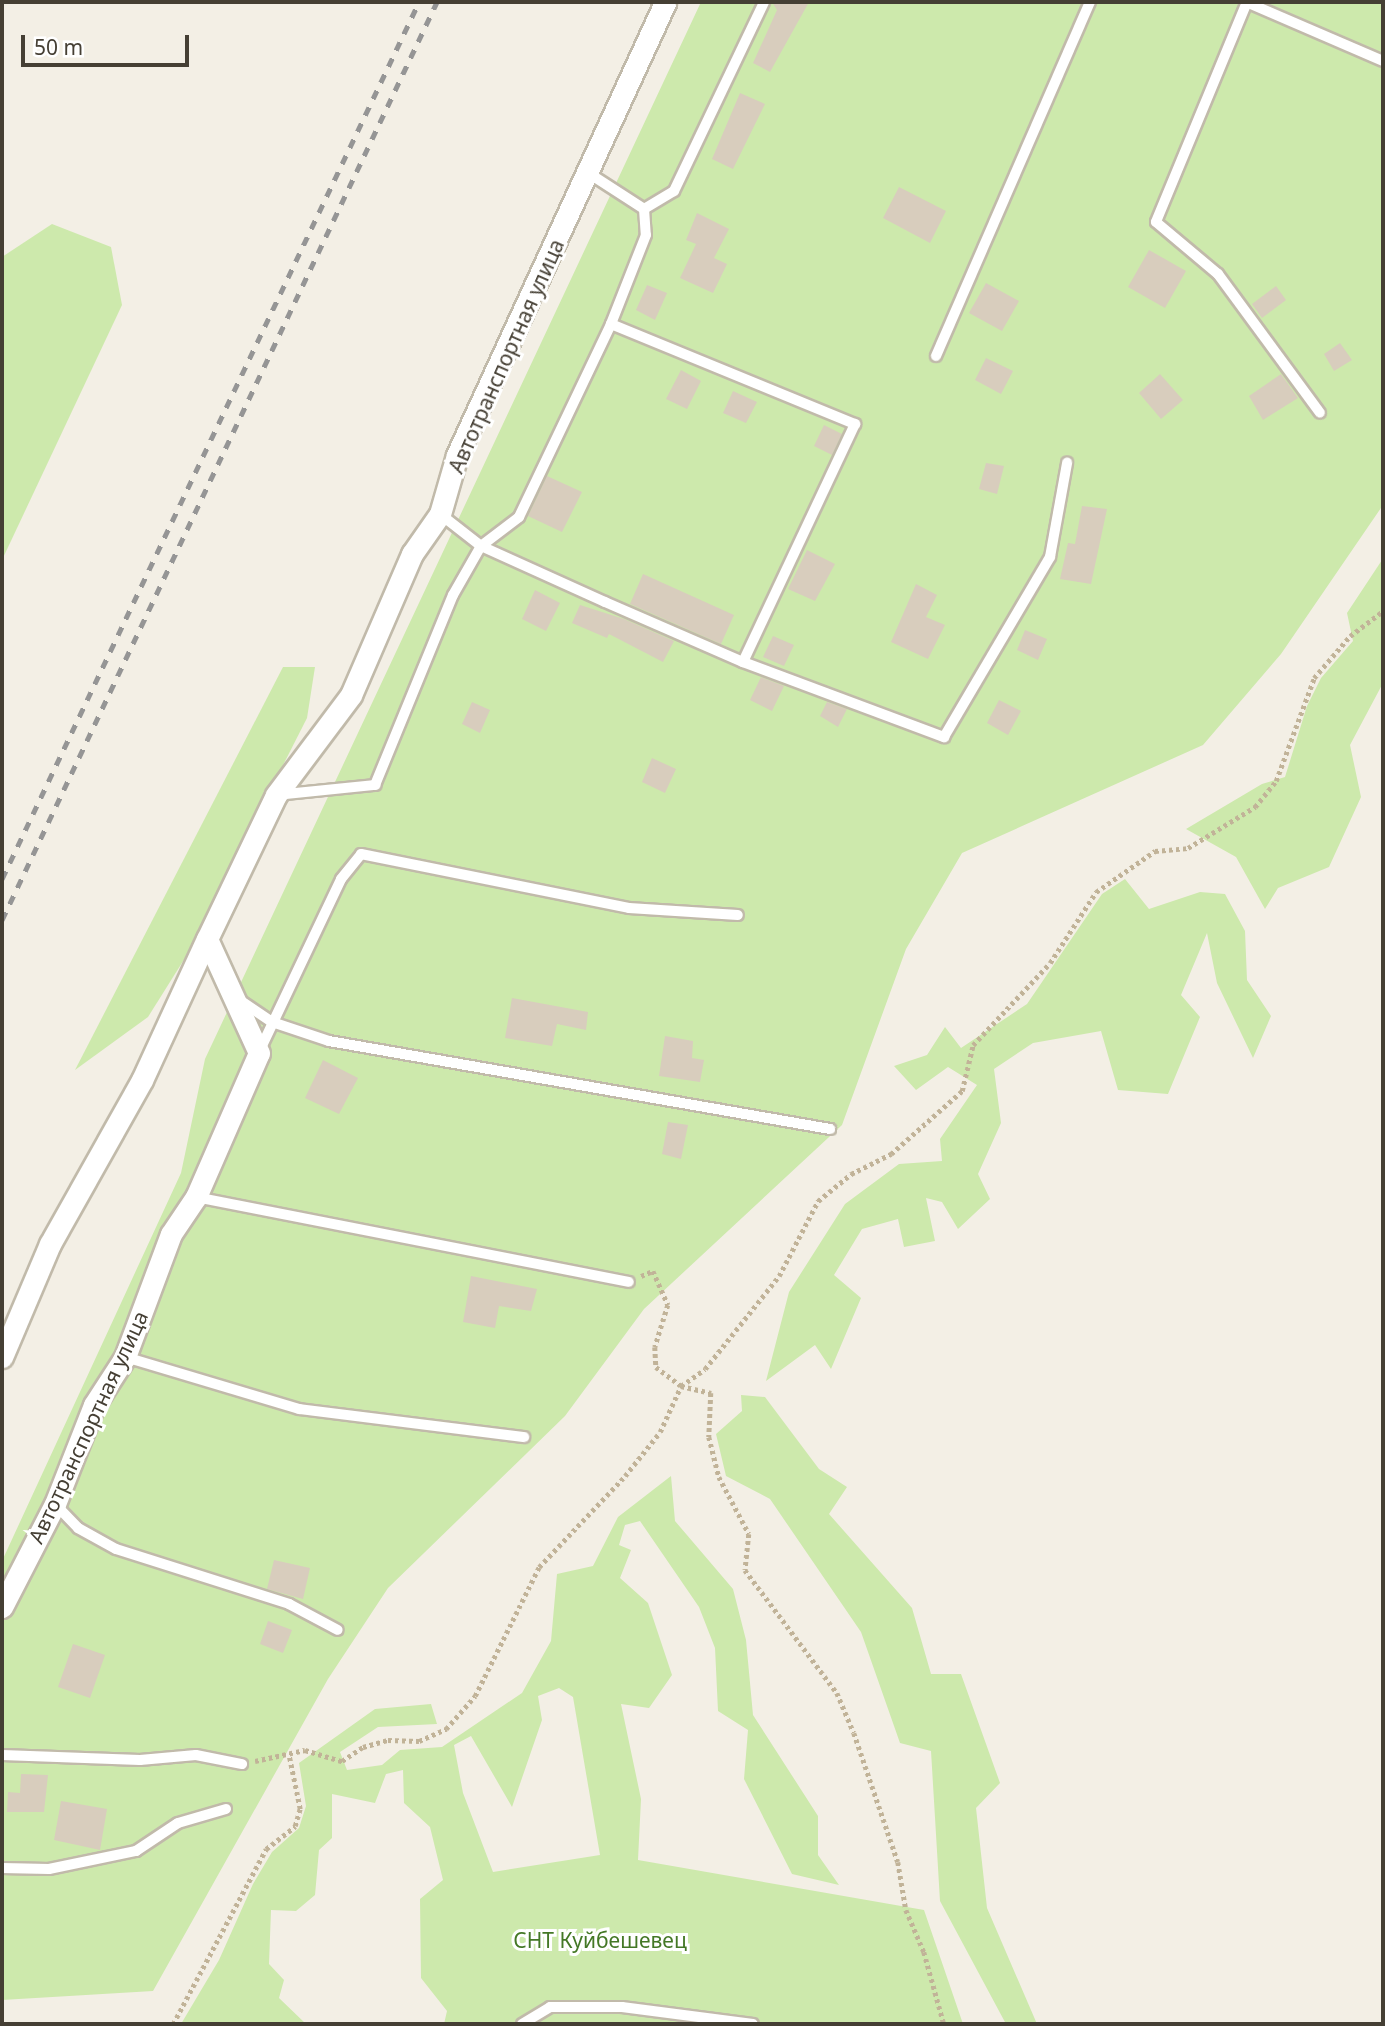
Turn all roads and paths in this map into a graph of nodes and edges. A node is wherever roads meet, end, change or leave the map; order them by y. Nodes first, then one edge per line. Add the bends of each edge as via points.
1 (666, 2) edge
2 (764, 2) edge
3 (1090, 2) edge
4 (1247, 2) edge
5 (1383, 61) edge
6 (590, 174) junction
7 (644, 209) junction
8 (611, 324) junction
9 (936, 356) dead end
10 (1320, 413) dead end
11 (1068, 463) dead end
12 (440, 514) junction
13 (481, 546) junction
14 (1383, 611) edge
15 (743, 662) junction
16 (276, 795) junction
17 (738, 915) dead end
18 (207, 939) junction
19 (236, 998) junction
20 (272, 1022) junction
21 (259, 1053) junction
22 (830, 1129) dead end
23 (196, 1197) junction
24 (629, 1282) joint
25 (2, 1357) edge
26 (125, 1357) junction
27 (681, 1386) junction
28 (524, 1437) dead end
29 (55, 1504) junction
30 (2, 1606) edge
31 (338, 1630) dead end
32 (2, 1755) edge
33 (289, 1756) junction
34 (242, 1764) joint
35 (226, 1809) dead end
36 (2, 1868) edge
37 (173, 2024) edge
38 (522, 2024) edge
39 (753, 2024) edge
40 (944, 2024) edge

1 - 6 street, Автотранспортная улица
2 - 7 lane via 674,191
3 - 9 lane
4 - 5 lane
4 - 10 lane via 1156,222 1218,274
6 - 7 lane
6 - 12 street, Автотранспортная улица via 457,455
7 - 8 lane via 646,235
8 - 13 lane via 519,517
8 - 15 lane via 855,424
11 - 15 lane via 1050,557 944,737
12 - 13 lane
12 - 16 street, Автотранспортная улица via 412,554 351,695
13 - 15 lane
13 - 16 lane via 426,652 375,785
14 - 27 path via 1350,636 1314,678 1276,781 1255,807 1188,848 1155,851 1096,892 1050,963 973,1045 962,1091 899,1147 851,1174 818,1201 779,1276 705,1369
16 - 18 street, Автотранспортная улица
17 - 20 lane via 629,908 360,854 341,880
18 - 19 street
18 - 25 street, Автотранспортная улица via 142,1080 50,1244
19 - 20 lane
19 - 21 street
20 - 21 lane
20 - 22 lane via 329,1041
21 - 23 street, Автотранспортная улица
23 - 24 lane
23 - 26 street, Автотранспортная улица via 171,1234
24 - 27 path via 653,1271 663,1289 668,1305 655,1347 656,1367
26 - 28 lane via 299,1409
26 - 29 street, Автотранспортная улица via 94,1405
27 - 33 path via 660,1432 539,1567 475,1696 446,1729 419,1741 388,1740 363,1747 342,1761 304,1750
27 - 40 path via 711,1393 709,1437 719,1477 749,1534 745,1570 837,1693 854,1733 898,1862 906,1910 924,1952
29 - 30 street, Автотранспортная улица
29 - 31 lane via 78,1528 116,1549 289,1604
32 - 34 lane via 140,1760 196,1755
33 - 34 path
33 - 37 path via 300,1808 295,1826 265,1849
35 - 36 lane via 178,1823 136,1851 49,1869
38 - 39 lane via 550,2007 622,2007

